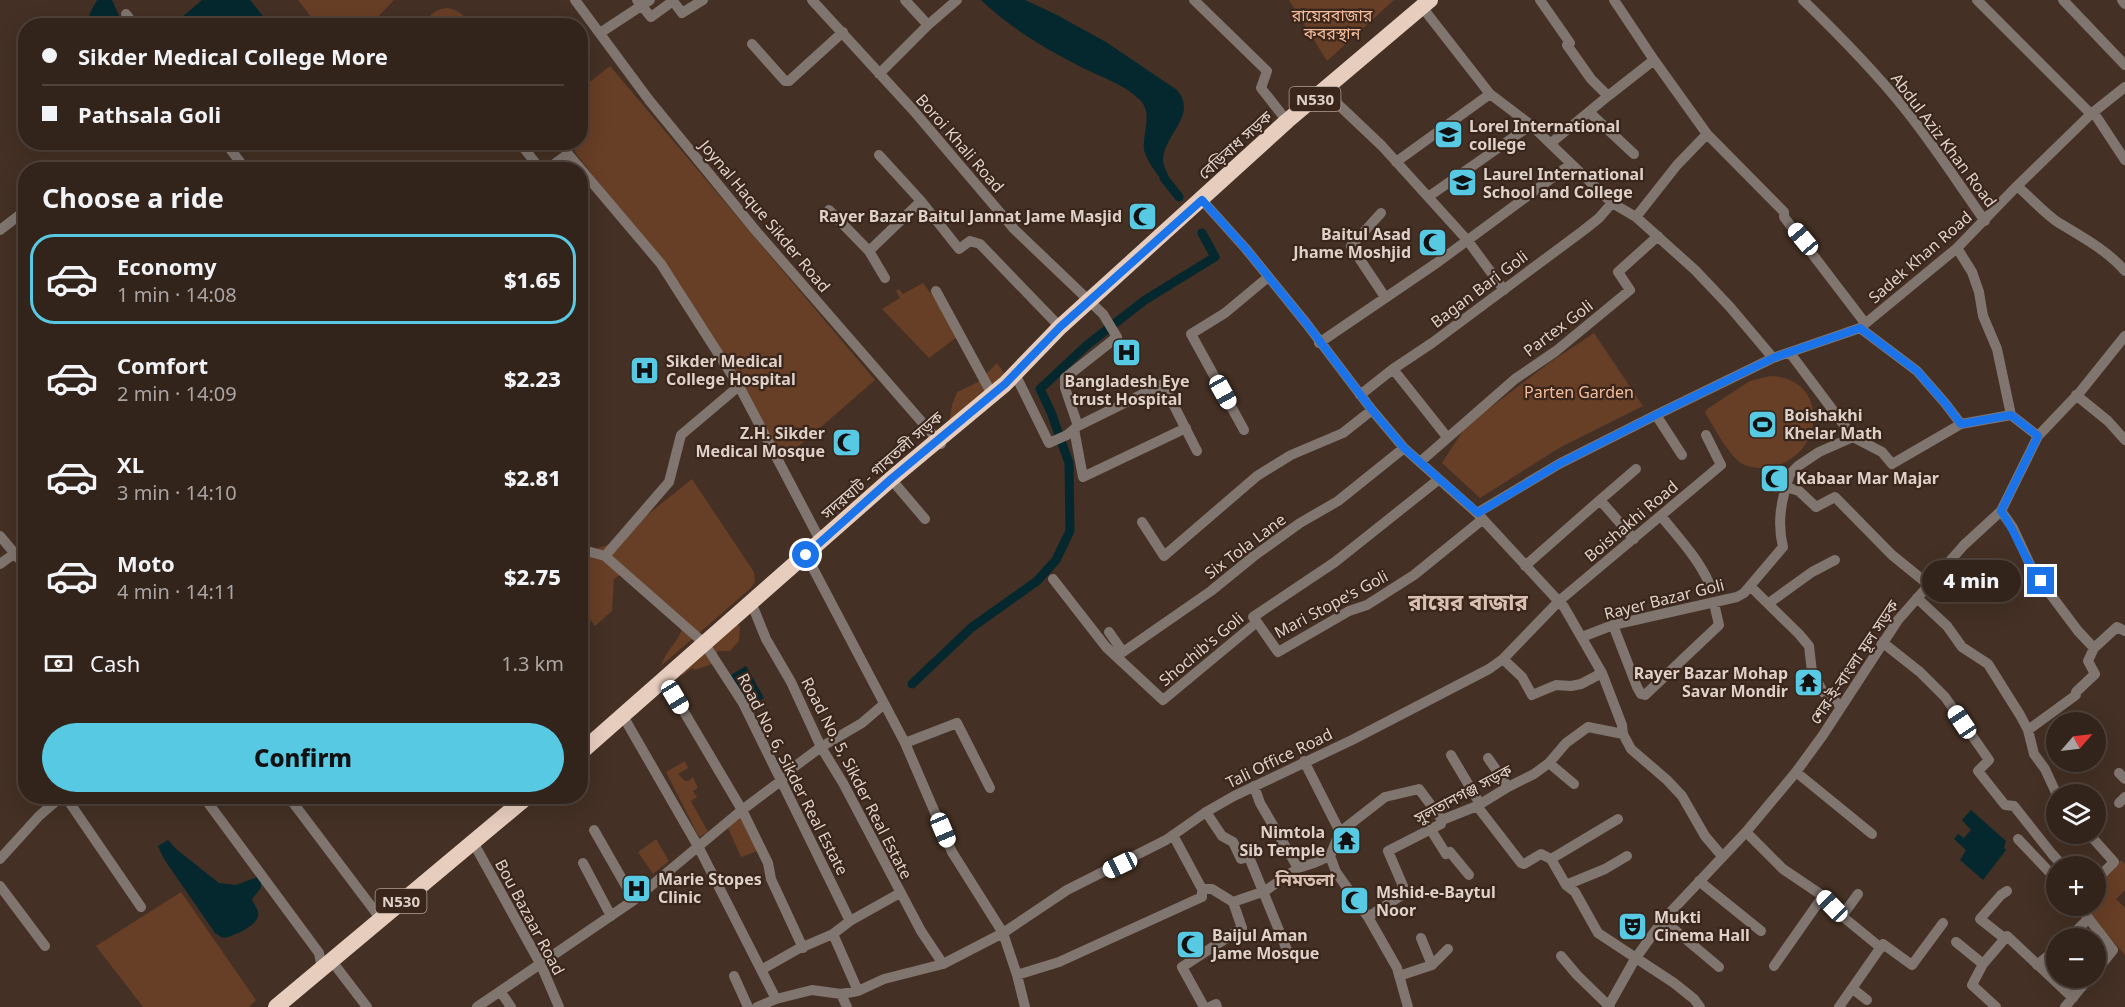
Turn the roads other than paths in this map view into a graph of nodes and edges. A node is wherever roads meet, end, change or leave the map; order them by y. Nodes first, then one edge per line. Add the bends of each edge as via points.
1 (575, 0) edge
2 (703, 0) edge
3 (905, 0) edge
4 (957, 0) edge
5 (1194, 0) edge
6 (1540, 0) edge
7 (1614, 0) edge
8 (1803, 0) edge
9 (1977, 0) edge
10 (2064, 0) edge
11 (2122, 0) edge
12 (816, 1) edge
13 (643, 2) edge
14 (1426, 3) edge
15 (2125, 4) edge
16 (126, 14) dead end
17 (129, 18) edge
18 (927, 25) junction
19 (843, 32) junction
20 (600, 33) junction
21 (752, 44) dead end
22 (1654, 60) junction
23 (2125, 65) edge
24 (879, 74) junction
25 (2125, 87) edge
26 (1324, 91) junction
27 (1490, 94) junction
28 (1608, 96) junction
29 (1589, 112) junction
30 (2093, 113) junction
31 (1287, 121) junction
32 (1531, 125) junction
33 (1707, 134) junction
34 (1551, 143) junction
35 (525, 150) edge
36 (1634, 154) dead end
37 (879, 155) dead end
38 (2125, 160) edge
39 (535, 162) edge
40 (557, 162) edge
41 (575, 162) edge
42 (1396, 162) junction
43 (1571, 164) junction
44 (588, 178) edge
45 (2017, 186) junction
46 (1428, 197) junction
47 (1202, 200) junction
48 (921, 201) junction
49 (1612, 203) junction
50 (829, 210) dead end
51 (1381, 213) dead end
52 (18, 216) edge
53 (1636, 217) junction
54 (1985, 221) junction
55 (0, 230) edge
56 (1658, 236) junction
57 (1468, 241) junction
58 (1957, 248) junction
59 (869, 251) junction
60 (2125, 271) edge
61 (885, 278) dead end
62 (1267, 278) junction
63 (1504, 290) junction
64 (936, 291) dead end
65 (1385, 297) junction
66 (1089, 303) junction
67 (1863, 325) junction
68 (1060, 327) junction
69 (2125, 336) edge
70 (1319, 343) junction
71 (1790, 353) junction
72 (1773, 358) junction
73 (1393, 369) junction
74 (1015, 374) junction
75 (739, 386) junction
76 (993, 395) junction
77 (1360, 395) junction
78 (2076, 395) junction
79 (1372, 410) junction
80 (1656, 415) junction
81 (2011, 415) junction
82 (1961, 424) junction
83 (1186, 428) junction
84 (1073, 430) junction
85 (1244, 430) dead end
86 (1706, 435) dead end
87 (2038, 436) junction
88 (1447, 437) junction
89 (1853, 437) junction
90 (2125, 440) edge
91 (940, 442) junction
92 (1404, 448) junction
93 (1197, 451) dead end
94 (1682, 455) dead end
95 (1420, 462) junction
96 (1636, 469) dead end
97 (891, 479) junction
98 (1438, 480) junction
99 (1784, 484) junction
100 (1600, 500) junction
101 (2001, 511) junction
102 (1480, 516) junction
103 (1661, 516) junction
104 (925, 519) dead end
105 (1142, 522) dead end
106 (0, 536) edge
107 (1634, 539) junction
108 (821, 542) junction
109 (588, 551) edge
110 (14, 554) junction
111 (806, 555) junction
112 (605, 556) junction
113 (18, 558) edge
114 (1835, 560) dead end
115 (0, 564) edge
116 (1525, 566) junction
117 (1053, 579) dead end
118 (1709, 583) dead end
119 (1929, 585) junction
120 (1750, 586) junction
121 (1917, 598) junction
122 (1559, 601) junction
123 (751, 602) junction
124 (1714, 603) junction
125 (1769, 603) junction
126 (1257, 622) junction
127 (1613, 625) junction
128 (2125, 631) edge
129 (1109, 632) dead end
130 (1582, 637) junction
131 (1882, 642) junction
132 (704, 643) junction
133 (2094, 648) junction
134 (1503, 659) junction
135 (1602, 673) junction
136 (664, 678) junction
137 (884, 704) junction
138 (1841, 706) junction
139 (623, 716) junction
140 (2028, 730) junction
141 (1623, 734) junction
142 (905, 743) junction
143 (588, 747) edge
144 (822, 747) junction
145 (1451, 755) dead end
146 (1488, 758) dead end
147 (1304, 761) junction
148 (1550, 763) junction
149 (1796, 772) junction
150 (782, 780) junction
151 (1574, 784) dead end
152 (2051, 784) edge
153 (1254, 786) junction
154 (1508, 787) junction
155 (990, 788) dead end
156 (54, 804) edge
157 (70, 804) edge
158 (209, 804) edge
159 (294, 804) edge
160 (518, 804) edge
161 (1478, 805) junction
162 (742, 810) junction
163 (1206, 812) junction
164 (1618, 819) dead end
165 (1442, 820) junction
166 (594, 830) dead end
167 (1431, 830) junction
168 (1340, 831) junction
169 (1746, 832) junction
170 (1872, 834) dead end
171 (1173, 835) junction
172 (2018, 839) dead end
173 (472, 842) junction
174 (2098, 844) edge
175 (699, 848) junction
176 (1330, 856) junction
177 (1627, 856) dead end
178 (1722, 856) junction
179 (2054, 856) edge
180 (0, 860) edge
181 (1551, 860) junction
182 (583, 863) dead end
183 (1298, 868) junction
184 (2046, 868) edge
185 (2106, 870) edge
186 (1469, 875) dead end
187 (1699, 881) junction
188 (1566, 885) junction
189 (0, 886) edge
190 (1202, 889) junction
191 (1264, 891) junction
192 (2007, 891) dead end
193 (900, 893) junction
194 (1858, 894) dead end
195 (1823, 896) junction
196 (634, 900) junction
197 (1233, 902) junction
198 (141, 907) dead end
199 (611, 916) junction
200 (1842, 916) junction
201 (2086, 916) edge
202 (1368, 917) junction
203 (380, 918) junction
204 (2088, 919) junction
205 (1663, 920) junction
206 (850, 921) junction
207 (1942, 923) dead end
208 (2079, 928) edge
209 (2095, 928) edge
210 (1761, 931) dead end
211 (832, 933) junction
212 (1004, 933) junction
213 (1421, 938) dead end
214 (2004, 938) junction
215 (2106, 941) edge
216 (1956, 942) dead end
217 (45, 946) dead end
218 (803, 948) junction
219 (1881, 948) junction
220 (1287, 950) dead end
221 (1448, 950) dead end
222 (1561, 956) dead end
223 (2046, 957) edge
224 (2106, 958) edge
225 (1635, 959) junction
226 (327, 964) junction
227 (943, 964) junction
228 (1983, 964) junction
229 (541, 965) junction
230 (1432, 965) junction
231 (2037, 965) junction
232 (1774, 966) dead end
233 (1719, 967) dead end
234 (761, 970) junction
235 (1017, 975) junction
236 (734, 976) dead end
237 (1399, 976) junction
238 (2081, 988) edge
239 (1853, 989) junction
240 (500, 991) junction
241 (858, 991) junction
242 (841, 994) junction
243 (2073, 998) junction
244 (776, 999) junction
245 (1867, 1000) dead end
246 (1609, 1006) edge
247 (276, 1007) edge
248 (367, 1007) edge
249 (477, 1007) edge
250 (512, 1007) edge
251 (559, 1007) edge
252 (748, 1007) edge
253 (757, 1007) edge
254 (847, 1007) edge
255 (1025, 1007) edge
256 (1206, 1007) edge
257 (1217, 1007) edge
258 (1408, 1007) edge
259 (1700, 1007) edge
260 (1839, 1007) edge
261 (1996, 1007) edge
262 (2065, 1007) edge

1 - 20 street, Joynal Haque Sikder Road
2 - 13 street via 682,13 673,1 651,16
3 - 18 street
4 - 18 street
5 - 31 street via 1267,71 1261,88
6 - 28 street via 1570,42 1567,45
7 - 22 street
8 - 54 street, Abdul Aziz Khan Road via 1906,110
9 - 30 street
10 - 23 street
11 - 15 street
12 - 19 street, Boroi Khali Road
13 - 20 street
14 - 26 highway, বেড়িবাধ সড়ক / N530
14 - 27 street
16 - 17 street
18 - 24 street
19 - 21 street via 789,81
19 - 24 street, Boroi Khali Road
20 - 91 street, Joynal Haque Sikder Road via 756,231
22 - 28 street
22 - 33 street
24 - 66 street, Boroi Khali Road via 1014,229
25 - 30 street, Sadek Khan Road
26 - 31 highway, বেড়িবাধ সড়ক / N530
26 - 42 street
27 - 32 street
27 - 42 street
28 - 29 street
29 - 34 street
29 - 36 street
30 - 38 street
30 - 45 street, Sadek Khan Road
31 - 47 highway, বেড়িবাধ সড়ক / N530
32 - 34 street
32 - 46 street
33 - 53 street
33 - 67 street via 1784,212
34 - 43 street
35 - 39 street
37 - 48 street
40 - 41 street via 568,154
42 - 46 street
43 - 49 street
43 - 57 street
44 - 75 street via 661,264
45 - 54 street, Sadek Khan Road
45 - 60 street via 2055,220 2113,257
46 - 57 street
47 - 62 street
47 - 66 highway, সদরঘাট - গাবতলী সড়ক / N530
48 - 59 street
48 - 68 street via 959,249 970,241 980,244
49 - 53 street
49 - 63 street, Bagan Bari Goli via 1599,218
50 - 59 street
51 - 65 street via 1351,246
52 - 55 street
53 - 56 street
54 - 58 street, Sadek Khan Road
56 - 72 street via 1713,288
56 - 88 street, Partex Goli via 1618,272 1630,290
57 - 63 street
57 - 65 street
58 - 67 street, Sadek Khan Road
58 - 81 street via 1979,292
59 - 61 street
62 - 70 street
62 - 85 street via 1225,313 1191,334
63 - 73 street, Bagan Bari Goli
64 - 76 street
65 - 70 street
66 - 68 highway, সদরঘাট - গাবতলী সড়ক / N530
66 - 84 street, Boroi Khali Road via 1102,314 1117,337 1065,378
67 - 71 street, Sadek Khan Road
67 - 82 street via 1917,371
68 - 74 highway, সদরঘাট - গাবতলী সড়ক / N530
69 - 78 street, শের-ই-বাংলা মূল সড়ক
70 - 77 street
71 - 72 street, Sadek Khan Road
71 - 89 street
72 - 80 street, Sadek Khan Road
73 - 77 street, Bagan Bari Goli
73 - 88 street
74 - 76 highway, সদরঘাট - গাবতলী সড়ক / N530
74 - 84 street via 1049,443
75 - 108 street
75 - 112 street via 681,435 669,482
76 - 91 highway, সদরঘাট - গাবতলী সড়ক / N530
77 - 79 street
78 - 87 street, শের-ই-বাংলা মূল সড়ক
78 - 90 street
79 - 92 street
79 - 105 street via 1343,434 1291,455 1257,476 1164,556
80 - 94 street
80 - 102 street, Sadek Khan Road via 1559,464
81 - 82 street
81 - 87 street
82 - 89 street via 1892,464 1882,452
83 - 84 street via 1163,384
83 - 84 street via 1083,477
83 - 93 street
86 - 103 street, Boishakhi Road via 1722,465
87 - 101 street, শের-ই-বাংলা মূল সড়ক
88 - 95 street, Partex Goli
89 - 99 street via 1798,466
91 - 97 highway, সদরঘাট - গাবতলী সড়ক / N530
92 - 95 street
92 - 129 street, Six Tola Lane via 1338,501 1300,523 1123,652
95 - 98 street
96 - 100 street
97 - 104 street
97 - 108 highway, সদরঘাট - গাবতলী সড়ক / N530
98 - 102 street
98 - 126 street, Shochib's Goli via 1335,562 1252,617
99 - 119 street via 1799,491 1816,507 1835,497 1892,555
99 - 120 street via 1779,532 1782,547
100 - 107 street
100 - 116 street
101 - 119 street, শের-ই-বাংলা মূল সড়ক
101 - 133 street via 2033,571
102 - 116 street
102 - 126 street, Mari Stope's Goli via 1414,575 1278,652
103 - 107 street, Boishakhi Road
103 - 118 street
106 - 110 street
107 - 122 street, Boishakhi Road
108 - 111 highway, সদরঘাট - গাবতলী সড়ক / N530
109 - 112 street
110 - 113 street
110 - 115 street
111 - 123 highway, সদরঘাট - গাবতলী সড়ক / N530
111 - 137 street
112 - 132 street, Road No. 6, Sikder Real Estate
114 - 125 street
116 - 122 street
117 - 126 street, Shochib's Goli via 1106,647 1163,700
119 - 121 street, শের-ই-বাংলা মূল সড়ক
120 - 124 street, Rayer Bazar Goli via 1737,597
120 - 125 street
121 - 131 street, শের-ই-বাংলা মূল সড়ক
121 - 140 street via 1947,626 1962,647 1988,664
122 - 130 street
122 - 134 street, Tali Office Road
123 - 132 highway, সদরঘাট - গাবতলী সড়ক / N530
123 - 144 street, Road No. 5, Sikder Real Estate via 765,639
124 - 127 street, Rayer Bazar Goli
124 - 127 street via 1719,625 1645,695 1637,687
125 - 138 street via 1809,646 1812,672 1823,692
127 - 130 street, Rayer Bazar Goli
128 - 133 street via 2117,627
130 - 135 street
131 - 138 street, শের-ই-বাংলা মূল সড়ক
131 - 179 street via 1945,697 1989,760 1978,771 2006,805 2014,806
132 - 136 highway, সদরঘাট - গাবতলী সড়ক / N530
132 - 150 street, Road No. 6, Sikder Real Estate via 743,703
133 - 140 street via 2088,661 2095,674 2076,695
134 - 135 street via 1522,677 1532,695 1556,685 1581,684
134 - 147 street, Tali Office Road via 1407,712
135 - 141 street
136 - 139 highway, সদরঘাট - গাবতলী সড়ক / N530
136 - 162 street
137 - 142 street
137 - 144 street via 862,723
138 - 149 street, শের-ই-বাংলা মূল সড়ক
139 - 143 highway, সদরঘাট - গাবতলী সড়ক / N530
139 - 175 street
140 - 152 street via 2034,754
141 - 148 street, সুলতানগঞ্জ সড়ক via 1588,727 1566,743
141 - 178 street via 1631,749 1682,796 1705,836
142 - 155 street via 957,723
142 - 212 street via 952,852
144 - 150 street
144 - 193 street, Road No. 5, Sikder Real Estate
145 - 161 street
146 - 154 street
147 - 153 street, Tali Office Road
147 - 168 street
148 - 151 street
148 - 154 street, সুলতানগঞ্জ সড়ক
149 - 169 street, শের-ই-বাংলা মূল সড়ক
149 - 170 street
150 - 162 street
150 - 206 street, Road No. 6, Sikder Real Estate
153 - 163 street, Tali Office Road
153 - 183 street
154 - 161 street, সুলতানগঞ্জ সড়ক
156 - 180 street
157 - 198 street
158 - 226 street
159 - 203 street
160 - 173 highway, N530
161 - 165 street, সুলতানগঞ্জ সড়ক
161 - 181 street via 1521,863 1541,854
162 - 175 street
162 - 218 street
163 - 171 street, Tali Office Road
163 - 191 street via 1222,836 1233,842 1241,859 1249,857
164 - 181 street
165 - 167 street, সুলতানগঞ্জ সড়ক
165 - 168 street via 1419,789 1385,797
166 - 196 street
167 - 186 street via 1446,854 1450,852
167 - 202 street, সুলতানগঞ্জ সড়ক via 1388,851 1403,886 1402,895
168 - 176 street
169 - 178 street, শের-ই-বাংলা মূল সড়ক
169 - 195 street via 1784,869
171 - 190 street
171 - 212 street, Tali Office Road via 1067,890
172 - 184 street
173 - 203 highway, N530
173 - 229 street, Bou Bazaar Road
174 - 185 street via 2114,862
175 - 196 street
175 - 234 street
176 - 183 street
176 - 202 street via 1336,872
177 - 188 street
178 - 187 street, শের-ই-বাংলা মূল সড়ক
181 - 188 street
182 - 199 street
183 - 191 street
187 - 205 street, শের-ই-বাংলা মূল সড়ক
187 - 210 street
188 - 225 street via 1575,892 1598,933
189 - 217 street
190 - 197 street via 1212,889
190 - 235 street via 1202,897 1059,962
191 - 197 street
191 - 220 street
192 - 214 street via 1980,919
193 - 206 street
193 - 227 street, Road No. 5, Sikder Real Estate
194 - 200 street
195 - 200 street
195 - 232 street
196 - 199 street
197 - 256 street via 1242,928 1182,967
199 - 229 street
200 - 219 street
201 - 204 street
202 - 237 street
203 - 226 highway, N530
204 - 208 street
204 - 209 street
205 - 225 street, শের-ই-বাংলা মূল সড়ক
205 - 233 street
206 - 211 street
207 - 219 street via 1912,965 1883,944
211 - 218 street
211 - 241 street
212 - 227 street, Tali Office Road
212 - 235 street
213 - 230 street
214 - 228 street
214 - 231 street via 2007,936
215 - 224 street via 2113,950
216 - 228 street
218 - 234 street
219 - 239 street
221 - 230 street
222 - 246 street
223 - 231 street
225 - 246 street, শের-ই-বাংলা মূল সড়ক
225 - 259 street via 1674,983
226 - 247 highway, N530
226 - 248 street
227 - 241 street, Tali Office Road via 884,979
228 - 261 street via 1972,985
229 - 240 street
229 - 251 street, Bou Bazaar Road
230 - 237 street
231 - 243 street
234 - 244 street
235 - 255 street
236 - 252 street
237 - 258 street
238 - 243 street
239 - 245 street
239 - 260 street
240 - 249 street
240 - 250 street
241 - 242 street, Tali Office Road
242 - 244 street, Tali Office Road via 812,990
242 - 254 street
243 - 262 street
244 - 253 street, Tali Office Road
256 - 257 street

